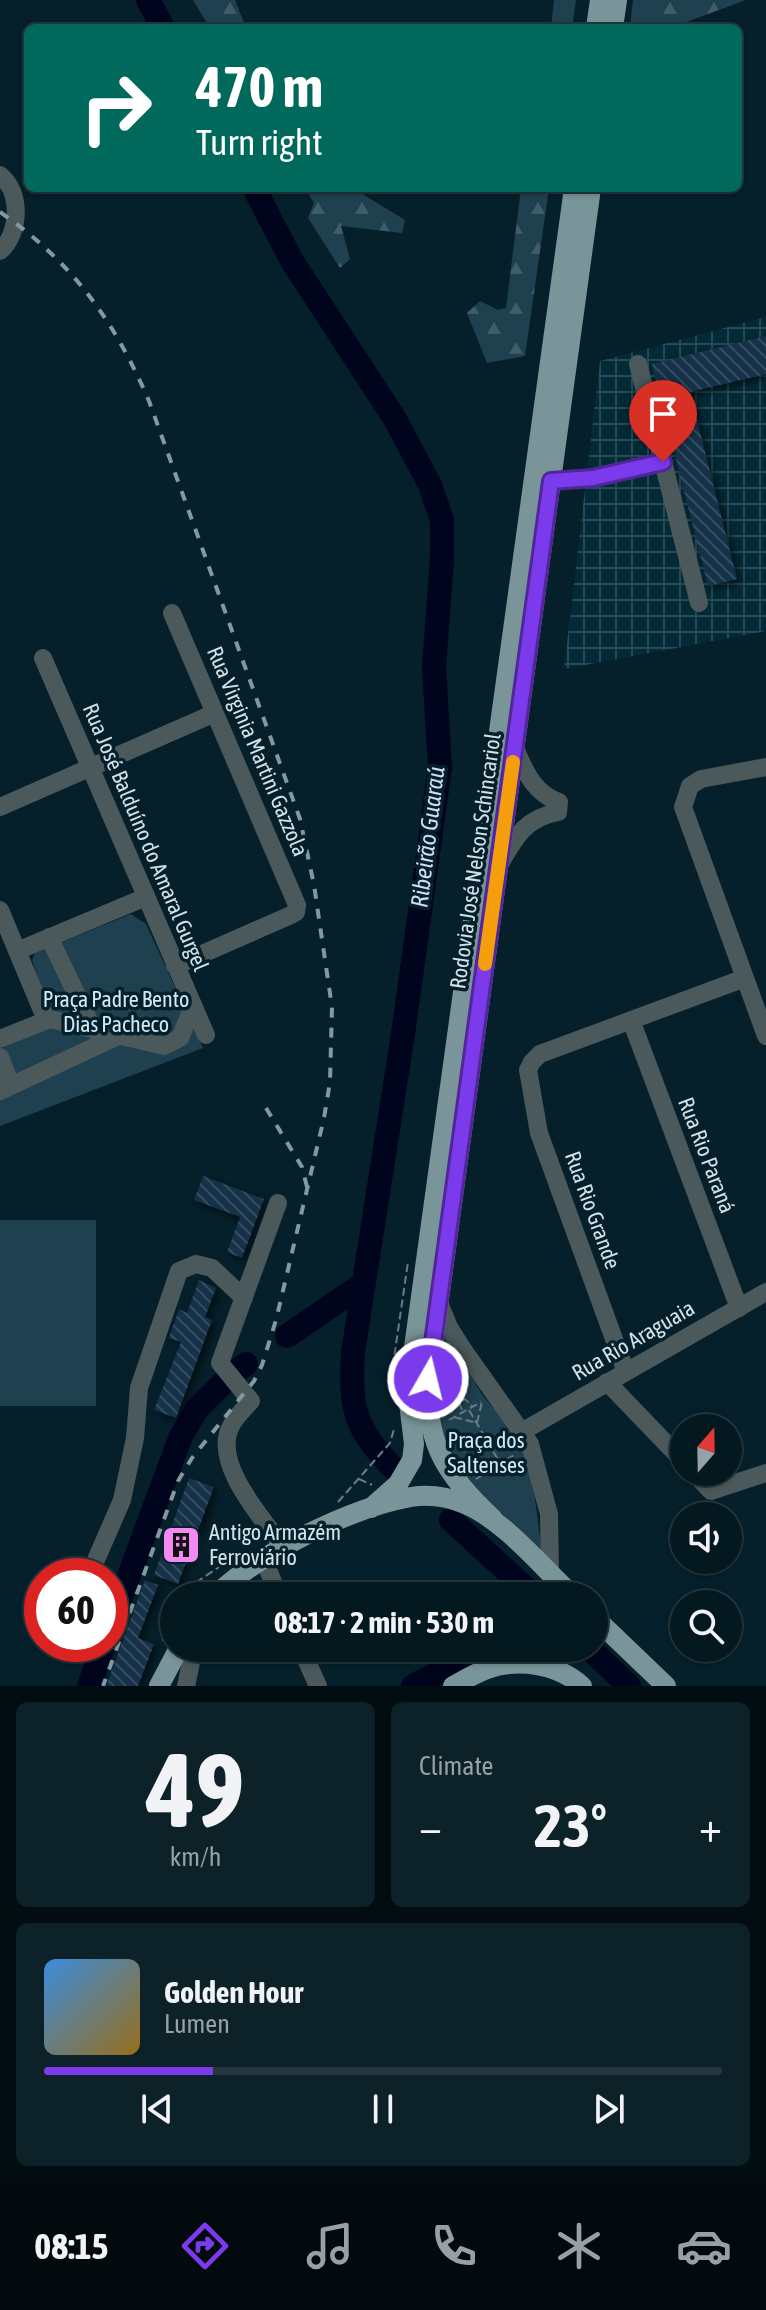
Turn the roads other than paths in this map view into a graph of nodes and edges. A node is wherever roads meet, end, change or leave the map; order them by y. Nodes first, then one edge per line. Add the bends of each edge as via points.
1 (600, 0) edge
2 (617, 0) edge
3 (597, 24) edge
4 (614, 24) edge
5 (0, 175) edge
6 (573, 192) edge
7 (590, 192) edge
8 (0, 251) edge
9 (638, 364) dead end
10 (663, 462) junction
11 (551, 481) junction
12 (699, 603) dead end
13 (172, 613) dead end
14 (43, 658) dead end
15 (215, 713) junction
16 (515, 748) junction
17 (766, 767) edge
18 (90, 768) junction
19 (0, 807) edge
20 (499, 864) junction
21 (146, 897) junction
22 (0, 910) edge
23 (49, 937) junction
24 (17, 951) junction
25 (175, 966) junction
26 (745, 978) junction
27 (193, 1007) junction
28 (46, 1020) junction
29 (631, 1020) junction
30 (93, 1029) junction
31 (120, 1035) junction
32 (206, 1035) dead end
33 (766, 1036) edge
34 (0, 1039) edge
35 (0, 1057) edge
36 (6, 1088) edge
37 (278, 1203) dead end
38 (766, 1292) edge
39 (244, 1298) junction
40 (439, 1303) junction
41 (739, 1308) junction
42 (626, 1372) junction
43 (607, 1382) junction
44 (527, 1438) junction
45 (670, 1447) edge
46 (766, 1473) edge
47 (742, 1481) edge
48 (706, 1486) edge
49 (726, 1486) edge
50 (371, 1508) junction
51 (493, 1519) junction
52 (284, 1548) junction
53 (97, 1558) edge
54 (263, 1558) junction
55 (550, 1574) junction
56 (233, 1582) edge
57 (273, 1582) edge
58 (548, 1582) edge
59 (558, 1582) edge
60 (608, 1630) edge
61 (166, 1662) edge
62 (191, 1662) edge
63 (307, 1662) edge
64 (497, 1662) edge
65 (487, 1669) junction
66 (459, 1685) edge
67 (159, 1686) edge
68 (186, 1686) edge
69 (318, 1686) edge
70 (582, 1686) edge
71 (666, 1686) edge

1 - 3 main road
2 - 4 main road
5 - 8 street via 8,185 16,223
6 - 50 main road, Rodovia José Nelson Schincariol via 412,1360 413,1454 404,1476
7 - 11 main road, Rodovia José Nelson Schincariol
9 - 10 street
10 - 11 street via 593,478
10 - 12 street
11 - 16 main road, Rodovia José Nelson Schincariol
13 - 15 street, Rua Virginia Martini Gazzola
14 - 18 street, Rua José Balduíno do Amaral Gurgel
15 - 18 street
15 - 25 street, Rua Virginia Martini Gazzola via 297,909
16 - 20 main road, Rodovia José Nelson Schincariol
16 - 20 street via 535,787 559,802 558,812 523,827
17 - 26 street via 701,779 690,786 683,807
18 - 19 street
18 - 21 street, Rua José Balduíno do Amaral Gurgel
20 - 40 main road, Rodovia José Nelson Schincariol
21 - 23 street
21 - 25 street, Rua José Balduíno do Amaral Gurgel
22 - 24 street
23 - 24 street
23 - 30 street
24 - 28 street
25 - 27 street, Rua José Balduíno do Amaral Gurgel
26 - 29 street
26 - 33 street
27 - 31 street via 172,1044
27 - 32 street, Rua José Balduíno do Amaral Gurgel
28 - 30 street
28 - 34 street
29 - 41 street, Rua Rio Paraná
29 - 42 street, Rua Rio Grande via 540,1054 528,1070 539,1133
30 - 31 street
31 - 36 street
35 - 36 street
37 - 39 street
38 - 41 street, Rua Rio Araguaia
39 - 52 street via 220,1363 251,1401 230,1426 228,1456 239,1486
39 - 53 street via 212,1268 196,1264 179,1271 139,1388 122,1500
40 - 44 street via 462,1348
40 - 51 main road, Rodovia José Nelson Schincariol via 428,1379 430,1431 461,1488
41 - 42 street, Rua Rio Araguaia
42 - 43 street, Rua Rio Araguaia
43 - 44 street, Rua Rio Araguaia
43 - 45 street
44 - 55 street via 549,1514
46 - 47 street
48 - 49 street via 711,1491
50 - 51 main road via 434,1496 458,1501
50 - 52 main road
51 - 55 main road, Rodovia José Nelson Schincariol
52 - 54 main road
54 - 56 main road
54 - 57 street
55 - 58 main road
55 - 59 main road, Rodovia José Nelson Schincariol
60 - 71 main road
61 - 67 main road
62 - 68 street
63 - 69 street
64 - 65 main road
65 - 66 main road
65 - 70 main road via 535,1664 566,1674

